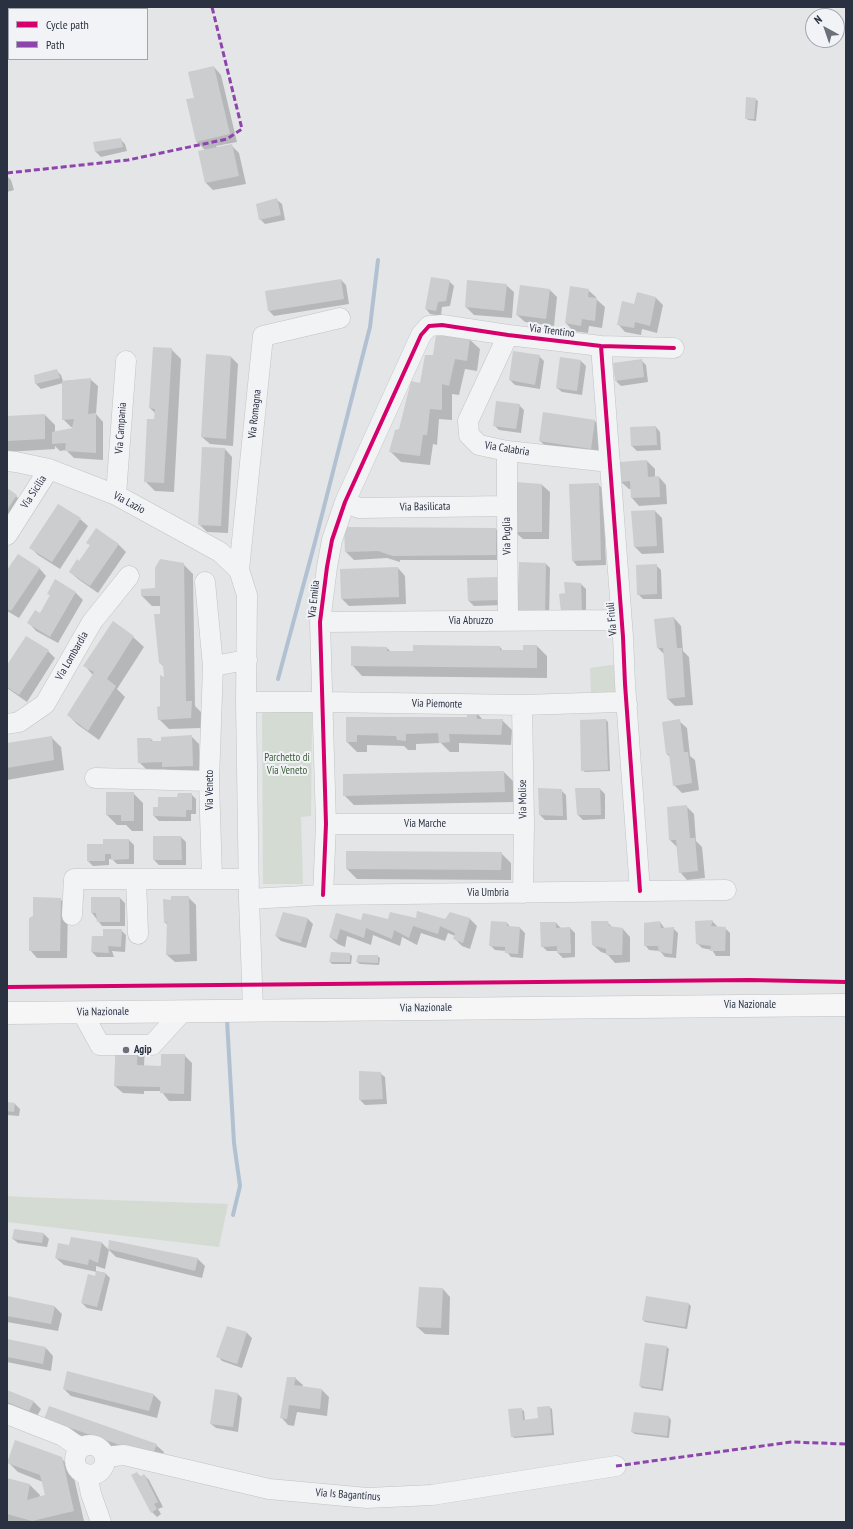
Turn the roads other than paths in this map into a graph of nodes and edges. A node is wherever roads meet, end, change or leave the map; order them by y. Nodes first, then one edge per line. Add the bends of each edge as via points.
1 (340, 318) dead end
2 (428, 326) joint
3 (508, 335) junction
4 (601, 346) junction
5 (674, 348) dead end
6 (126, 361) dead end
7 (508, 451) junction
8 (7, 461) edge
9 (610, 462) junction
10 (49, 469) junction
11 (116, 495) junction
12 (345, 502) junction
13 (507, 506) junction
14 (7, 535) edge
15 (239, 570) junction
16 (129, 576) dead end
17 (205, 582) dead end
18 (508, 620) junction
19 (621, 620) junction
20 (320, 622) junction
21 (247, 660) junction
22 (213, 666) junction
23 (246, 702) junction
24 (323, 702) junction
25 (627, 704) junction
26 (522, 705) junction
27 (7, 724) edge
28 (95, 778) dead end
29 (209, 781) junction
30 (326, 824) junction
31 (524, 824) junction
32 (212, 878) junction
33 (136, 879) junction
34 (249, 879) junction
35 (726, 890) dead end
36 (640, 891) junction
37 (523, 893) junction
38 (323, 895) junction
39 (249, 899) junction
40 (72, 915) dead end
41 (138, 934) dead end
42 (846, 1005) edge
43 (253, 1010) junction
44 (183, 1011) junction
45 (82, 1012) junction
46 (7, 1013) edge
47 (7, 1414) edge
48 (80, 1448) junction
49 (105, 1457) junction
50 (616, 1466) dead end
51 (87, 1474) junction
52 (101, 1522) edge

1 - 15 street, Via Romagna via 263,336
2 - 3 street, Via Trentino via 442,325
2 - 12 street, Via Emilia via 421,335
3 - 4 street, Via Trentino
3 - 7 street, Via Calabria via 468,421 469,435 479,445
4 - 5 street, Via Trentino
4 - 9 street, Via Friuli
6 - 11 street, Via Campania
7 - 9 street, Via Calabria
7 - 13 street, Via Puglia
8 - 10 street, Via Lazio
9 - 19 street, Via Friuli
10 - 11 street, Via Lazio
10 - 14 street, Via Sicilia
11 - 15 street, Via Lazio via 220,552
12 - 13 street, Via Basilicata via 359,508
12 - 20 street, Via Emilia via 332,540
13 - 18 street, Via Puglia
15 - 21 street via 248,595
16 - 27 street, Via Lombardia via 92,622 45,704 20,722
17 - 22 street, Via Veneto
18 - 19 street, Via Abruzzo
18 - 20 street, Via Abruzzo
19 - 25 street, Via Friuli
20 - 24 street, Via Emilia
21 - 22 street
21 - 23 street
22 - 29 street, Via Veneto
23 - 24 street, Via Piemonte
23 - 34 street
24 - 26 street, Via Piemonte
24 - 30 street, Via Emilia
25 - 26 street, Via Piemonte via 618,702
25 - 36 street, Via Friuli
26 - 31 street, Via Molise
28 - 29 street
29 - 32 street, Via Veneto
30 - 31 street, Via Marche
30 - 38 street, Via Emilia
31 - 37 street, Via Molise
32 - 33 street
32 - 34 street
33 - 40 street via 74,879
33 - 41 street
34 - 39 street
35 - 36 street, Via Umbria
36 - 37 street, Via Umbria
37 - 38 street, Via Umbria
38 - 39 street, Via Umbria
39 - 43 street
42 - 43 main road, Via Nazionale
43 - 44 main road, Via Nazionale
44 - 45 main road, Via Nazionale
44 - 45 street via 152,1045 100,1045
45 - 46 main road, Via Nazionale
47 - 48 street via 63,1436
48 - 49 street via 94,1445 102,1450
48 - 51 street via 75,1462 80,1471
49 - 50 street, Via Is Bagantinus via 124,1455 269,1488 367,1498 432,1495
49 - 51 street via 105,1464 99,1471
51 - 52 street

